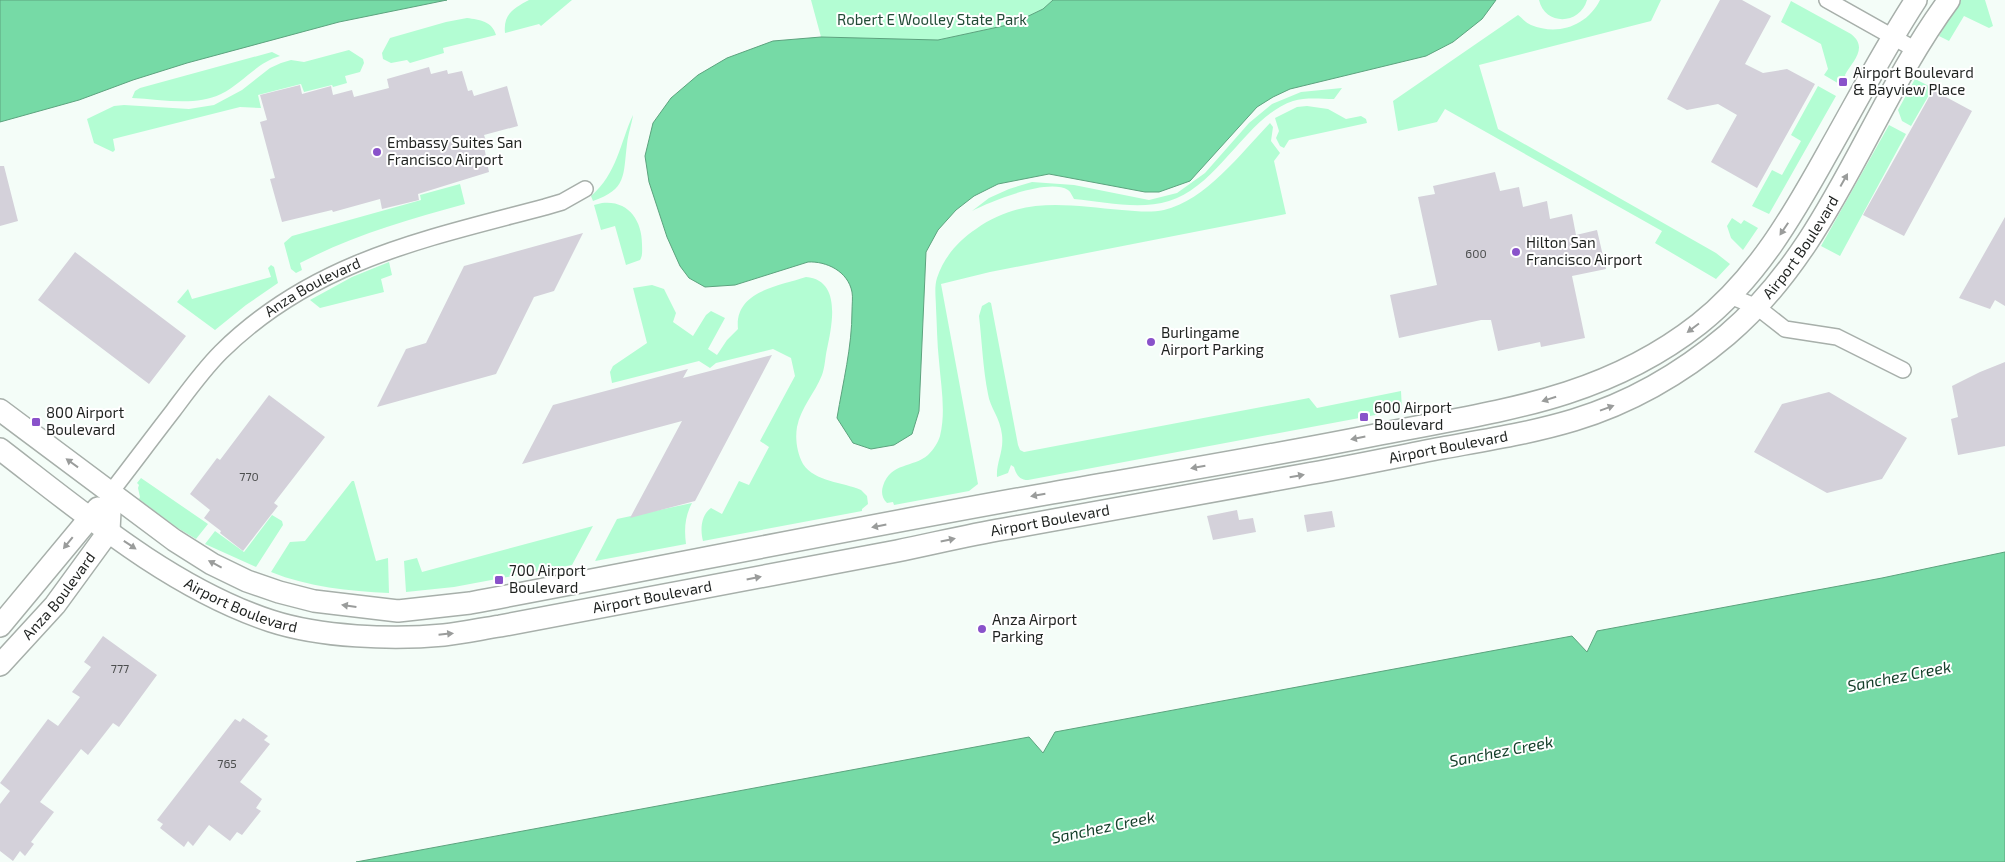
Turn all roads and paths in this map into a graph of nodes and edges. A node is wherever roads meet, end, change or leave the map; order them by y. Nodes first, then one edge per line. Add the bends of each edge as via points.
1 (1827, 0) edge
2 (1916, 0) edge
3 (1949, 0) edge
4 (1893, 37) junction
5 (1916, 50) junction
6 (585, 189) dead end
7 (1730, 296) junction
8 (1757, 307) junction
9 (1903, 370) dead end
10 (0, 410) edge
11 (0, 449) edge
12 (1257, 456) junction
13 (1143, 477) junction
14 (1262, 482) junction
15 (111, 492) junction
16 (1146, 504) junction
17 (90, 518) junction
18 (910, 519) junction
19 (109, 531) junction
20 (914, 548) junction
21 (702, 559) junction
22 (706, 587) junction
23 (398, 612) junction
24 (0, 626) edge
25 (397, 637) junction
26 (0, 665) edge

1 - 4 street
2 - 4 main road, Airport Boulevard
3 - 5 main road, Airport Boulevard
4 - 5 street
4 -> 7 main road, Airport Boulevard via 1794,213 1776,241
8 -> 5 main road, Airport Boulevard via 1784,278 1807,245
6 - 15 street, Anza Boulevard via 562,202 380,253 294,295 221,352
7 - 8 street
7 -> 12 main road, Airport Boulevard via 1672,344 1597,384 1505,410
8 - 9 street via 1785,329 1837,337
14 -> 8 main road, Airport Boulevard via 1533,431 1574,420 1613,406 1661,382 1702,355
15 -> 10 main road, Airport Boulevard
11 - 17 main road, Airport Boulevard
12 -> 13 main road, Airport Boulevard
12 - 14 main road
13 - 16 main road
13 -> 18 main road, Airport Boulevard
14 - 16 main road, Airport Boulevard
15 - 17 main road, Anza Boulevard
15 - 19 main road
23 -> 15 main road, Airport Boulevard via 314,601 248,581 212,564 174,540
20 -> 16 main road, Airport Boulevard
17 - 19 main road, Airport Boulevard
17 -> 24 main road, Anza Boulevard
18 - 20 main road
18 -> 21 main road, Airport Boulevard
19 -> 25 main road, Airport Boulevard via 198,589 272,621 314,631
19 - 26 main road, Anza Boulevard via 55,605
22 -> 20 main road, Airport Boulevard
21 - 22 main road
21 - 23 main road, Airport Boulevard via 478,602
25 -> 22 main road, Airport Boulevard via 445,635
23 - 25 main road

